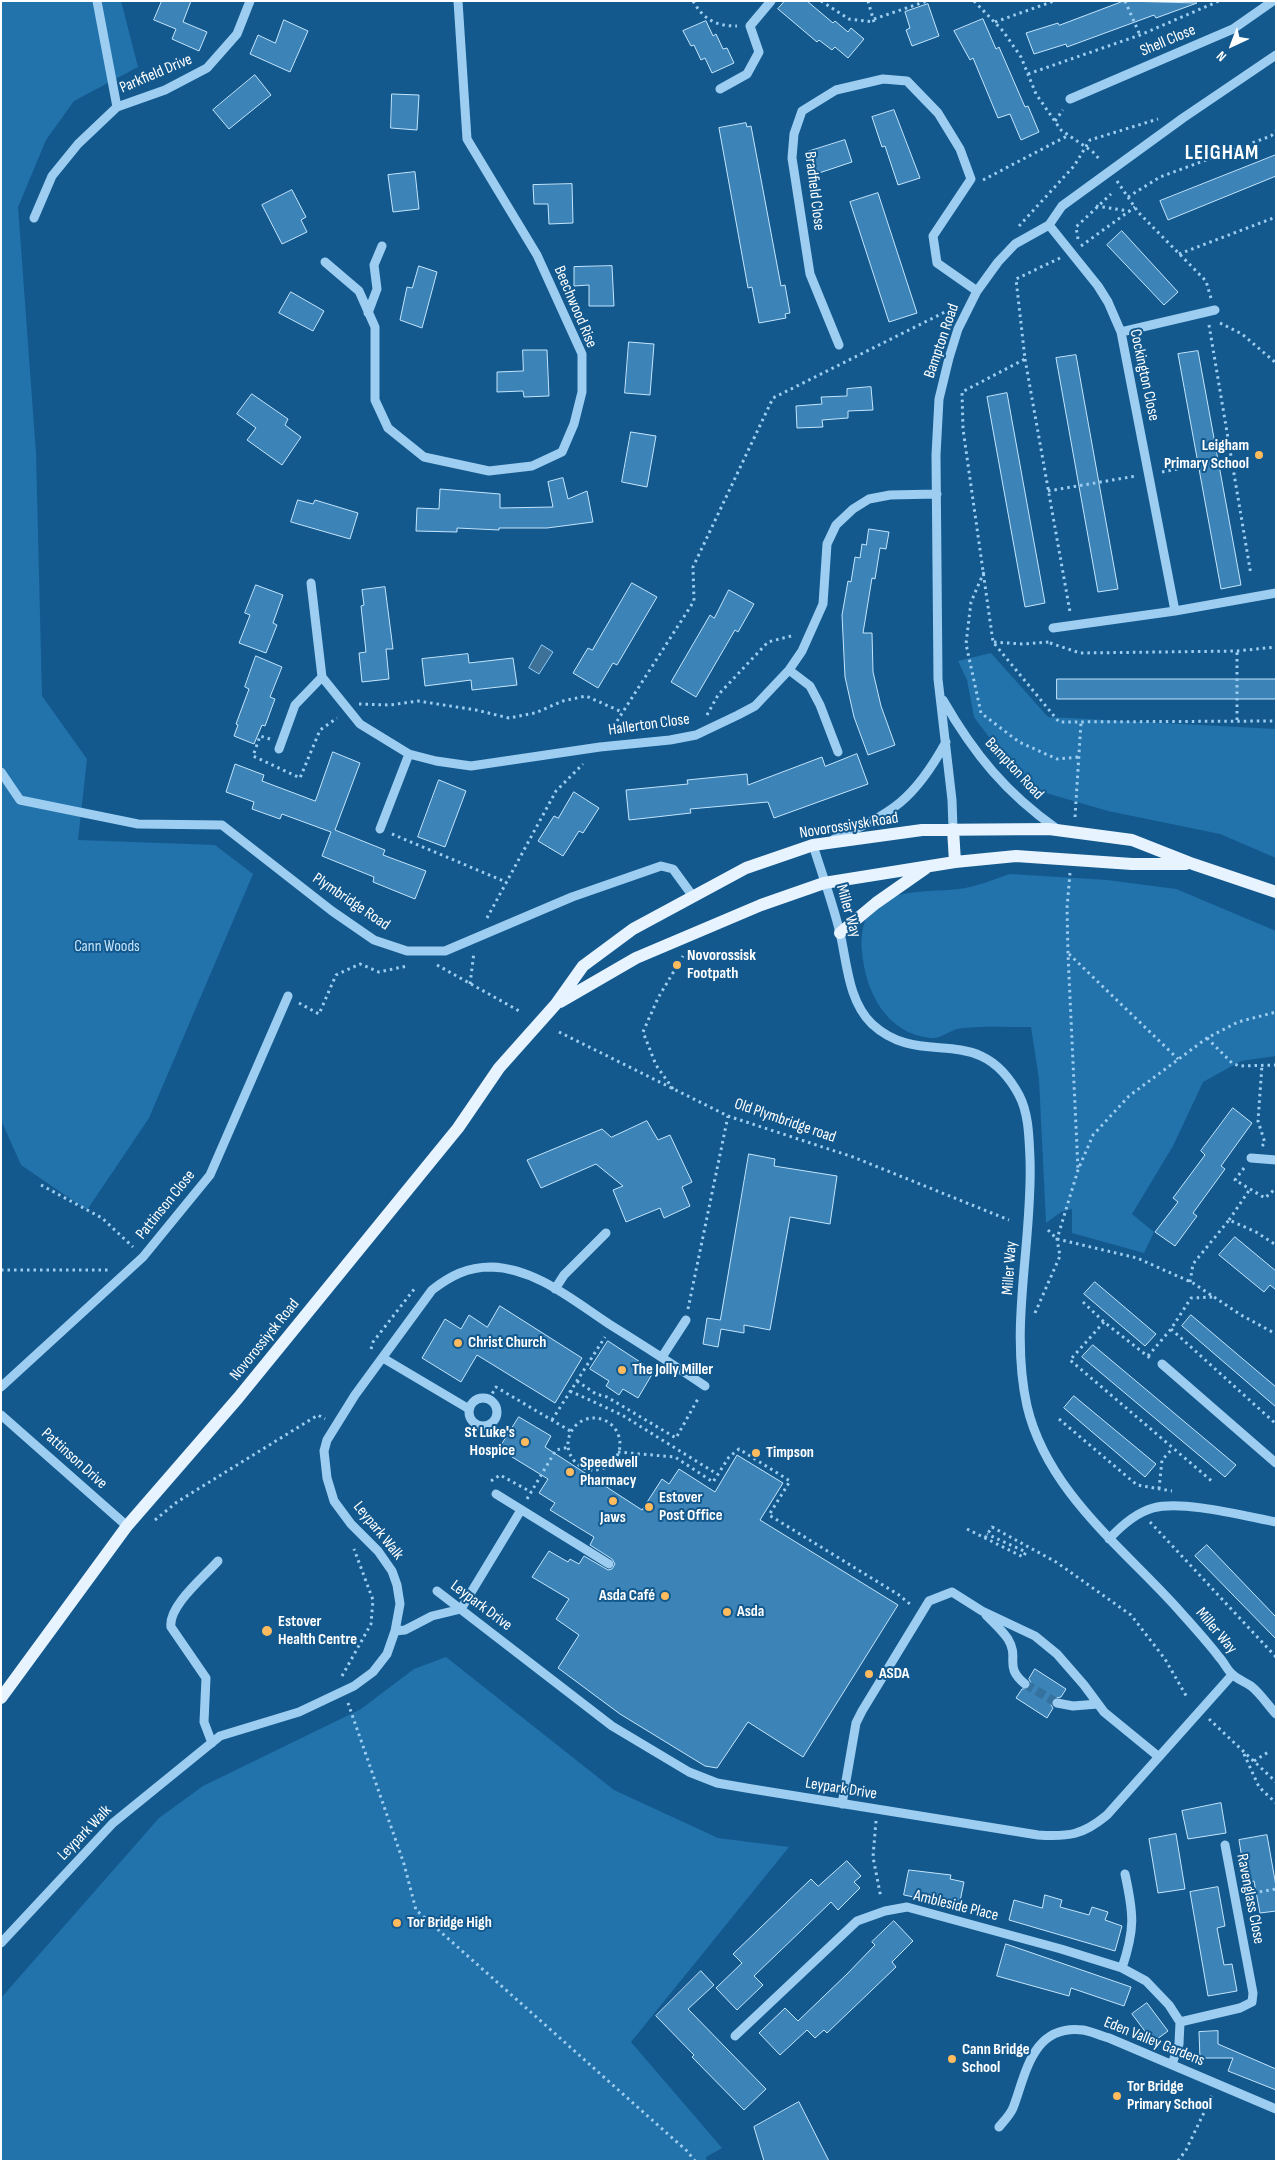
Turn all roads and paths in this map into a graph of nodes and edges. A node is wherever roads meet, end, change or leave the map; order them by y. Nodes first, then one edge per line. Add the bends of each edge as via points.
1 (96, 1) edge
2 (250, 1) edge
3 (458, 1) edge
4 (693, 1) edge
5 (771, 1) edge
6 (821, 1) edge
7 (868, 1) edge
8 (927, 1) edge
9 (974, 1) edge
10 (1054, 1) edge
11 (1125, 1) edge
12 (1219, 1) edge
13 (1273, 1) edge
14 (874, 19) junction
15 (995, 22) junction
16 (750, 26) junction
17 (1140, 35) junction
18 (1276, 55) edge
19 (1028, 74) junction
20 (720, 89) dead end
21 (1070, 99) dead end
22 (117, 107) junction
23 (1183, 118) junction
24 (1276, 131) edge
25 (1069, 135) junction
26 (1084, 146) junction
27 (1104, 166) dead end
28 (971, 179) junction
29 (1115, 179) dead end
30 (1111, 194) dead end
31 (1128, 196) junction
32 (1095, 206) junction
33 (1135, 207) junction
34 (1130, 211) junction
35 (1276, 217) edge
36 (34, 218) dead end
37 (1049, 225) junction
38 (1015, 244) junction
39 (382, 246) dead end
40 (1071, 253) junction
41 (1179, 254) junction
42 (325, 262) dead end
43 (976, 292) junction
44 (1211, 311) junction
45 (368, 313) junction
46 (965, 316) junction
47 (1121, 332) junction
48 (839, 345) dead end
49 (1024, 359) junction
50 (1276, 363) edge
51 (1067, 488) dead end
52 (1048, 491) junction
53 (937, 494) junction
54 (984, 572) junction
55 (1251, 575) dead end
56 (312, 583) dead end
57 (1276, 593) edge
58 (1175, 611) junction
59 (1072, 625) junction
60 (1052, 628) joint
61 (812, 631) junction
62 (993, 642) junction
63 (1049, 642) junction
64 (1276, 647) edge
65 (1237, 651) junction
66 (789, 670) junction
67 (322, 677) junction
68 (940, 696) junction
69 (348, 710) junction
70 (622, 712) junction
71 (1237, 720) junction
72 (1276, 721) edge
73 (1081, 722) junction
74 (696, 735) junction
75 (946, 742) junction
76 (600, 747) junction
77 (279, 749) dead end
78 (838, 752) dead end
79 (409, 754) junction
80 (1079, 757) junction
81 (1, 772) edge
82 (1078, 774) dead end
83 (380, 829) joint
84 (953, 829) junction
85 (1058, 830) junction
86 (818, 845) junction
87 (955, 862) junction
88 (1193, 864) junction
89 (928, 867) junction
90 (506, 882) junction
91 (824, 883) junction
92 (1276, 892) edge
93 (692, 895) junction
94 (1067, 908) dead end
95 (696, 932) junction
96 (840, 934) junction
97 (476, 937) junction
98 (427, 951) junction
99 (1068, 954) junction
100 (409, 965) dead end
101 (470, 984) junction
102 (288, 996) joint
103 (556, 1004) junction
104 (522, 1012) dead end
105 (1276, 1012) edge
106 (559, 1032) dead end
107 (1207, 1038) junction
108 (1178, 1059) junction
109 (1262, 1065) junction
110 (1276, 1065) edge
111 (674, 1089) junction
112 (728, 1116) junction
113 (1265, 1143) dead end
114 (1251, 1158) joint
115 (1276, 1160) edge
116 (1078, 1170) junction
117 (41, 1186) dead end
118 (1276, 1188) edge
119 (1250, 1189) junction
120 (1009, 1220) dead end
121 (1229, 1220) junction
122 (1048, 1230) dead end
123 (606, 1233) dead end
124 (1057, 1239) junction
125 (1276, 1245) edge
126 (143, 1256) junction
127 (1, 1270) edge
128 (126, 1270) junction
129 (1190, 1282) junction
130 (555, 1289) junction
131 (1214, 1297) junction
132 (1083, 1302) dead end
133 (686, 1320) joint
134 (1104, 1322) junction
135 (612, 1326) junction
136 (1021, 1328) junction
137 (1171, 1329) junction
138 (1276, 1334) edge
139 (662, 1357) junction
140 (382, 1358) junction
141 (1162, 1364) dead end
142 (577, 1381) junction
143 (705, 1386) joint
144 (1, 1387) edge
145 (570, 1391) junction
146 (489, 1399) junction
147 (469, 1409) junction
148 (1, 1414) edge
149 (1059, 1419) dead end
150 (552, 1420) junction
151 (337, 1424) junction
152 (1276, 1424) edge
153 (572, 1432) junction
154 (568, 1448) junction
155 (1173, 1448) junction
156 (618, 1452) junction
157 (1276, 1463) edge
158 (768, 1468) junction
159 (765, 1472) dead end
160 (717, 1474) junction
161 (491, 1480) dead end
162 (1214, 1484) dead end
163 (531, 1492) junction
164 (496, 1494) dead end
165 (521, 1510) junction
166 (1141, 1513) junction
167 (1276, 1522) edge
168 (351, 1524) junction
169 (127, 1526) junction
170 (148, 1526) dead end
171 (967, 1529) dead end
172 (988, 1534) junction
173 (985, 1538) junction
174 (1109, 1539) junction
175 (218, 1561) dead end
176 (609, 1564) dead end
177 (437, 1591) dead end
178 (461, 1609) junction
179 (982, 1611) junction
180 (921, 1614) junction
181 (396, 1631) junction
182 (1276, 1657) edge
183 (1232, 1674) junction
184 (1025, 1684) tunnel mouth
185 (344, 1690) junction
186 (1, 1698) edge
187 (328, 1698) junction
188 (1188, 1699) dead end
189 (1057, 1703) tunnel mouth
190 (1098, 1704) junction
191 (1276, 1714) edge
192 (1209, 1719) dead end
193 (212, 1743) junction
194 (1270, 1751) dead end
195 (1243, 1752) junction
196 (1159, 1757) junction
197 (1254, 1761) junction
198 (1276, 1782) edge
199 (1276, 1803) edge
200 (842, 1804) junction
201 (878, 1810) junction
202 (1225, 1845) dead end
203 (1125, 1874) dead end
204 (1276, 1889) edge
205 (1234, 1896) junction
206 (884, 1911) junction
207 (1, 1944) edge
208 (1122, 1968) junction
209 (1180, 2022) junction
210 (736, 2036) dead end
211 (1172, 2064) junction
212 (1215, 2083) junction
213 (1276, 2108) edge
214 (999, 2127) dead end
215 (1186, 2150) junction
216 (695, 2161) edge
217 (1178, 2161) edge
218 (1183, 2161) edge

1 - 22 street
2 - 22 street, Parkfield Drive via 237,34 207,68 165,90
3 - 45 street, Beechwood Rise via 466,139 537,255 582,354 582,392 574,424 562,452 532,466 489,471 424,457 388,428 375,400 375,327
4 - 16 path via 700,13 720,26
5 - 16 street
6 - 14 path via 849,19 874,22
7 - 14 path
8 - 14 path
9 - 15 path
10 - 15 path
11 - 17 path
12 - 17 path
13 - 21 street, Shell Close via 1233,29
15 - 19 path via 1021,57
16 - 20 street via 759,52 747,74
17 - 19 path
18 - 23 street, Bampton Road
19 - 25 path via 1036,94 1061,130
22 - 36 street, Parkfield Drive via 64,158 43,193
23 - 26 path via 1153,120 1090,140
23 - 37 street, Bampton Road via 1062,206
24 - 31 path via 1271,136 1160,177
25 - 26 path
25 - 28 path via 983,180
26 - 27 path
26 - 38 path via 1074,166 1020,224
28 - 43 street via 933,236 937,263
28 - 48 street, Bradfield Close via 960,149 938,112 907,81 883,79 836,90 802,111 794,134 792,158 810,274
29 - 31 path
30 - 32 path
31 - 33 path
32 - 34 path
32 - 34 path via 1076,227 1079,247
33 - 34 path
33 - 41 path
35 - 41 path
37 - 38 street, Bampton Road
37 - 40 street, Cockington Close
38 - 43 street, Bampton Road
39 - 45 street via 374,265 377,289
40 - 47 street, Cockington Close via 1108,302
40 - 49 path via 1016,280
41 - 44 path via 1206,281
42 - 45 street, Beechwood Rise via 358,291
43 - 46 street, Bampton Road
44 - 47 street
44 - 50 path via 1217,321 1242,334
44 - 55 path
46 - 53 street, Bampton Road via 949,358 939,399
46 - 70 path via 947,311 773,398 693,567 694,601
47 - 58 street, Cockington Close
49 - 52 path
49 - 54 path via 962,392 963,429
51 - 52 path
52 - 59 path
53 - 61 street, Hallerton Close via 869,499 853,508 836,525 827,544 823,604
53 - 68 street, Bampton Road
54 - 62 path
54 - 80 path via 971,602 966,644 981,713 1019,742 1057,759
56 - 67 street
57 - 58 street
58 - 59 street
59 - 60 street
60 - 63 path
61 - 66 street, Hallerton Close
61 - 74 path via 768,642 718,696
62 - 63 path
62 - 73 path via 1059,722
63 - 65 path via 1080,653
64 - 65 path
65 - 71 path
66 - 74 street, Hallerton Close via 755,706
66 - 78 street via 810,686
67 - 69 street, Hallerton Close
67 - 77 street via 295,705
68 - 75 street, Bampton Road
68 - 85 street, Bampton Road via 984,764 1030,810
69 - 70 path via 361,703 390,705 418,701 509,718 586,696
69 - 79 street, Hallerton Close via 360,724
70 - 76 path
71 - 72 path
71 - 73 path
73 - 80 path
74 - 76 street, Hallerton Close
75 - 84 street, Bampton Road
75 - 86 street via 915,790 890,812
76 - 79 street, Hallerton Close via 471,766
76 - 90 path via 556,791
79 - 83 street
80 - 82 path
81 - 98 street, Plymbridge Road via 20,800 138,824 222,825 374,940 407,950
83 - 90 path
84 - 85 main road, Novorossiysk Road
84 - 86 main road, Novorossiysk Road via 922,830
84 - 87 main road
85 - 88 main road, Novorossiysk Road via 1132,840
86 - 91 street, Miller Way
86 - 93 main road, Novorossiysk Road via 746,868
87 - 88 main road, Novorossiysk Road via 1016,856 1132,864
87 - 89 main road, Novorossiysk Road
88 - 92 main road, Novorossiysk Road
89 - 91 main road, Novorossiysk Road
89 - 96 main road via 876,903
90 - 97 path
91 - 95 main road, Novorossiysk Road
91 - 96 street, Miller Way
93 - 97 street, Plymbridge Road via 674,869 661,866 572,897
93 - 103 main road, Novorossiysk Road via 633,928 583,966
94 - 99 path
95 - 103 main road, Novorossiysk Road via 636,958
95 - 111 path via 658,998 643,1032 656,1065
96 - 136 street, Miller Way via 846,968 858,1004 871,1023 909,1044 970,1050 991,1061 1006,1075 1020,1098 1029,1131 1031,1193
97 - 98 street, Plymbridge Road via 445,951
97 - 101 path
98 - 101 path via 429,960
99 - 108 path
99 - 116 path
100 - 102 path via 379,972 360,964 336,975 319,1014
101 - 104 path
102 - 126 street, Pattinson Close via 210,1175
103 - 169 main road, Novorossiysk Road via 499,1068 458,1128 238,1398
105 - 107 path via 1238,1022
106 - 111 path, Old Plymbridge road
107 - 108 path
107 - 109 path via 1232,1063 1239,1066
108 - 116 path via 1129,1096 1093,1135
109 - 110 path
109 - 113 path via 1258,1121
111 - 112 path, Old Plymbridge road
112 - 120 path, Old Plymbridge road via 853,1157
112 - 133 path
114 - 115 street
114 - 119 path via 1235,1180
116 - 124 path
117 - 126 path via 102,1218
118 - 119 path via 1265,1198
119 - 121 path
121 - 125 path
121 - 129 path via 1193,1264
122 - 124 path
123 - 130 street via 564,1275
124 - 129 path via 1137,1258
124 - 136 path via 1060,1256 1038,1309
126 - 128 street, Pattinson Close
127 - 128 path
128 - 144 street, Pattinson Close
129 - 131 path
130 - 135 street, Leypark Walk
130 - 140 street, Leypark Walk via 526,1273 469,1268 432,1290
131 - 137 path via 1191,1298
131 - 138 path
132 - 134 path
133 - 139 street
134 - 137 path via 1148,1356
134 - 155 path via 1070,1360
135 - 139 street, Leypark Walk
135 - 142 path
136 - 174 street, Miller Way via 1028,1408 1041,1444 1077,1502
137 - 152 path
139 - 143 street, Leypark Walk
140 - 147 street
140 - 151 street, Leypark Walk
141 - 157 street
142 - 143 path via 676,1438
142 - 145 path
145 - 150 path
145 - 160 path via 622,1415
146 - 147 street via 478,1399
146 - 147 street via 498,1411 496,1420 489,1426 480,1427 472,1422
146 - 150 path via 496,1387
148 - 169 street, Pattinson Drive
149 - 155 path via 1138,1485 1159,1489 1162,1460
150 - 153 path
151 - 168 street, Leypark Walk via 324,1451 327,1478 334,1501
151 - 170 path via 318,1415 177,1502
153 - 154 path
153 - 156 path via 587,1420 604,1421 617,1432
154 - 156 path via 574,1461 589,1470 606,1467 615,1460
154 - 163 path via 556,1450
155 - 162 path
156 - 160 path via 674,1457 713,1482
158 - 159 path
158 - 160 path via 739,1450 729,1457
158 - 180 path via 790,1481 769,1515 900,1596
161 - 163 path via 500,1475
163 - 165 path
164 - 165 street
165 - 176 street
165 - 178 street
166 - 167 street via 1166,1506 1188,1507
166 - 174 street
166 - 182 path
168 - 181 street, Leypark Walk via 378,1551 392,1571 400,1604
168 - 187 path via 349,1540 360,1559 373,1600 371,1624
169 - 186 main road, Novorossiysk Road
171 - 173 path
172 - 173 path
172 - 173 path via 1026,1552 1023,1557
172 - 188 path via 992,1527 1056,1562 1131,1614 1165,1660
174 - 183 street, Miller Way via 1176,1607
175 - 193 street via 175,1608 170,1618 171,1627 206,1678 204,1722
177 - 178 street, Leypark Drive
178 - 181 street via 432,1616 405,1630
178 - 200 street, Leypark Drive via 612,1726 689,1772 717,1783
179 - 180 street via 952,1592 929,1601
179 - 184 street via 1008,1639 1014,1654 1012,1668 1015,1676
179 - 190 street via 1034,1636 1057,1654
180 - 200 street via 856,1723
181 - 185 street, Leypark Walk via 387,1654 373,1672
183 - 191 street, Miller Way via 1252,1687
183 - 196 street, Leypark Drive
185 - 187 street, Leypark Walk
185 - 216 path via 404,1864 416,1910
187 - 193 street, Leypark Walk via 299,1712 220,1736
189 - 190 street via 1073,1706
190 - 196 street
192 - 195 path
193 - 207 street, Leypark Walk via 113,1824
194 - 197 path
195 - 197 path
195 - 199 path via 1260,1787
196 - 201 street, Leypark Drive via 1107,1815 1092,1828 1076,1834 1060,1837 1038,1835
197 - 198 path
200 - 201 street, Leypark Drive
201 - 206 path via 873,1857
202 - 205 street, Ravenglass Close
203 - 208 street via 1133,1928
204 - 205 path
205 - 209 street, Ravenglass Close via 1252,2002 1240,2008
206 - 208 street, Ambleside Place via 907,1907
206 - 210 street, Ambleside Place via 856,1920
208 - 209 street, Ambleside Place via 1146,1980
209 - 211 street via 1179,2044
211 - 212 street, Eden Valley Gardens
211 - 214 street, Eden Valley Gardens via 1109,2038 1082,2030 1065,2032 1047,2039 1036,2050 1028,2063 1012,2111
212 - 213 street, Eden Valley Gardens
212 - 215 path via 1208,2108
215 - 217 path
215 - 218 path

